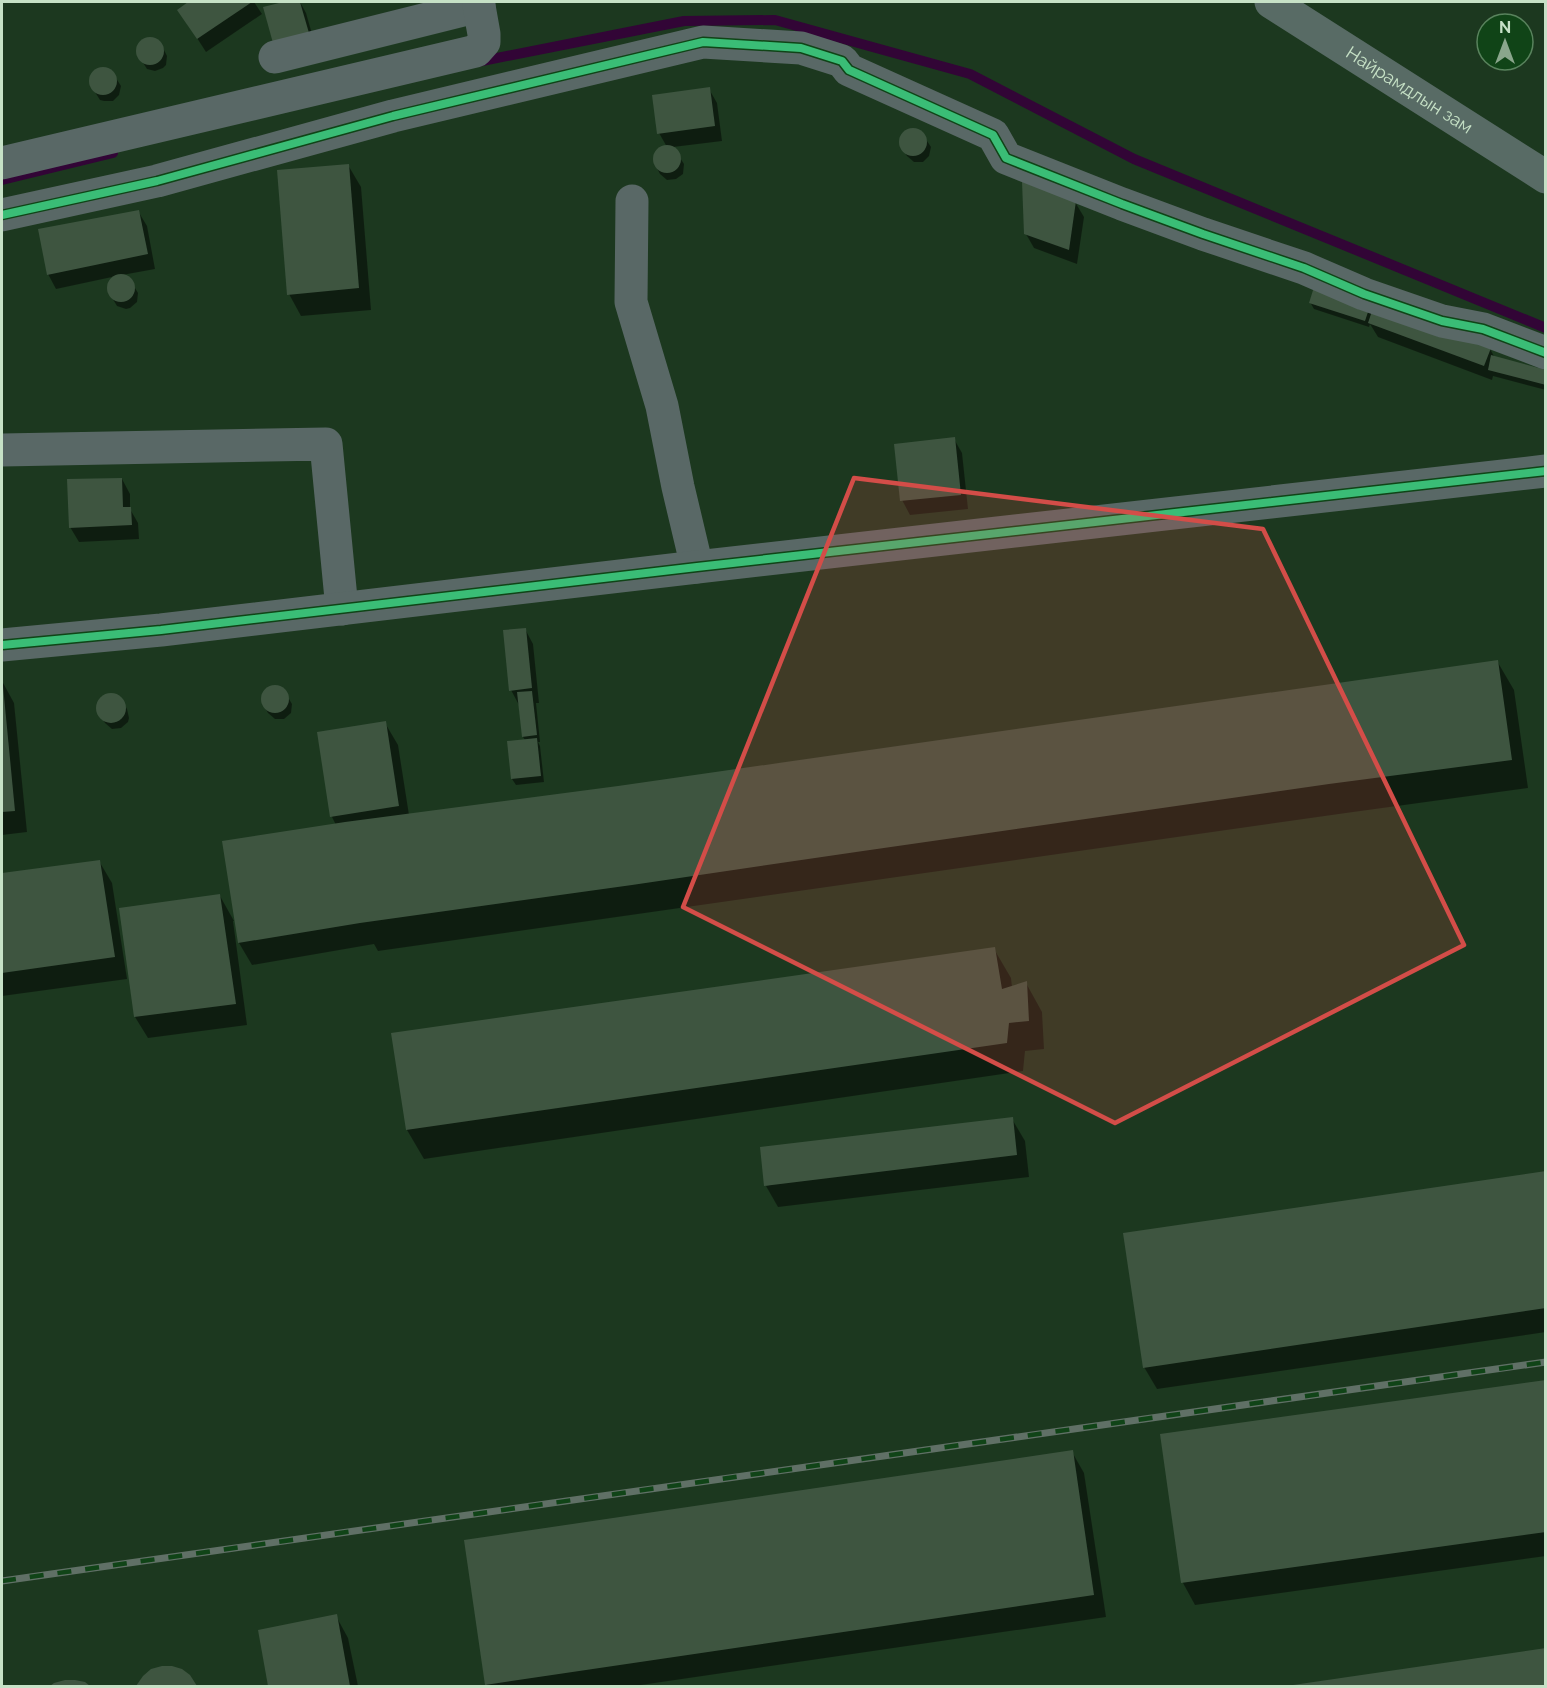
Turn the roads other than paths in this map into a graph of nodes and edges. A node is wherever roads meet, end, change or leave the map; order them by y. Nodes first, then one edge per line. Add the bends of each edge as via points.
1 (1271, 2) edge
2 (478, 4) edge
3 (275, 57) dead end
4 (2, 163) edge
5 (1545, 177) edge
6 (632, 201) dead end
7 (2, 214) edge
8 (1545, 353) edge
9 (2, 450) edge
10 (1545, 471) edge
11 (697, 567) junction
12 (342, 609) junction
13 (2, 645) edge

1 - 5 main road, Найрамдлын зам
2 - 3 street
2 - 4 street via 484,42 476,51
6 - 11 street via 631,302 662,406
7 - 8 street via 157,181 393,116 703,42 801,48 842,61 849,70 993,135 1006,158 1364,294 1442,321 1483,329
9 - 12 street via 326,444
10 - 11 street
11 - 12 street
12 - 13 street

